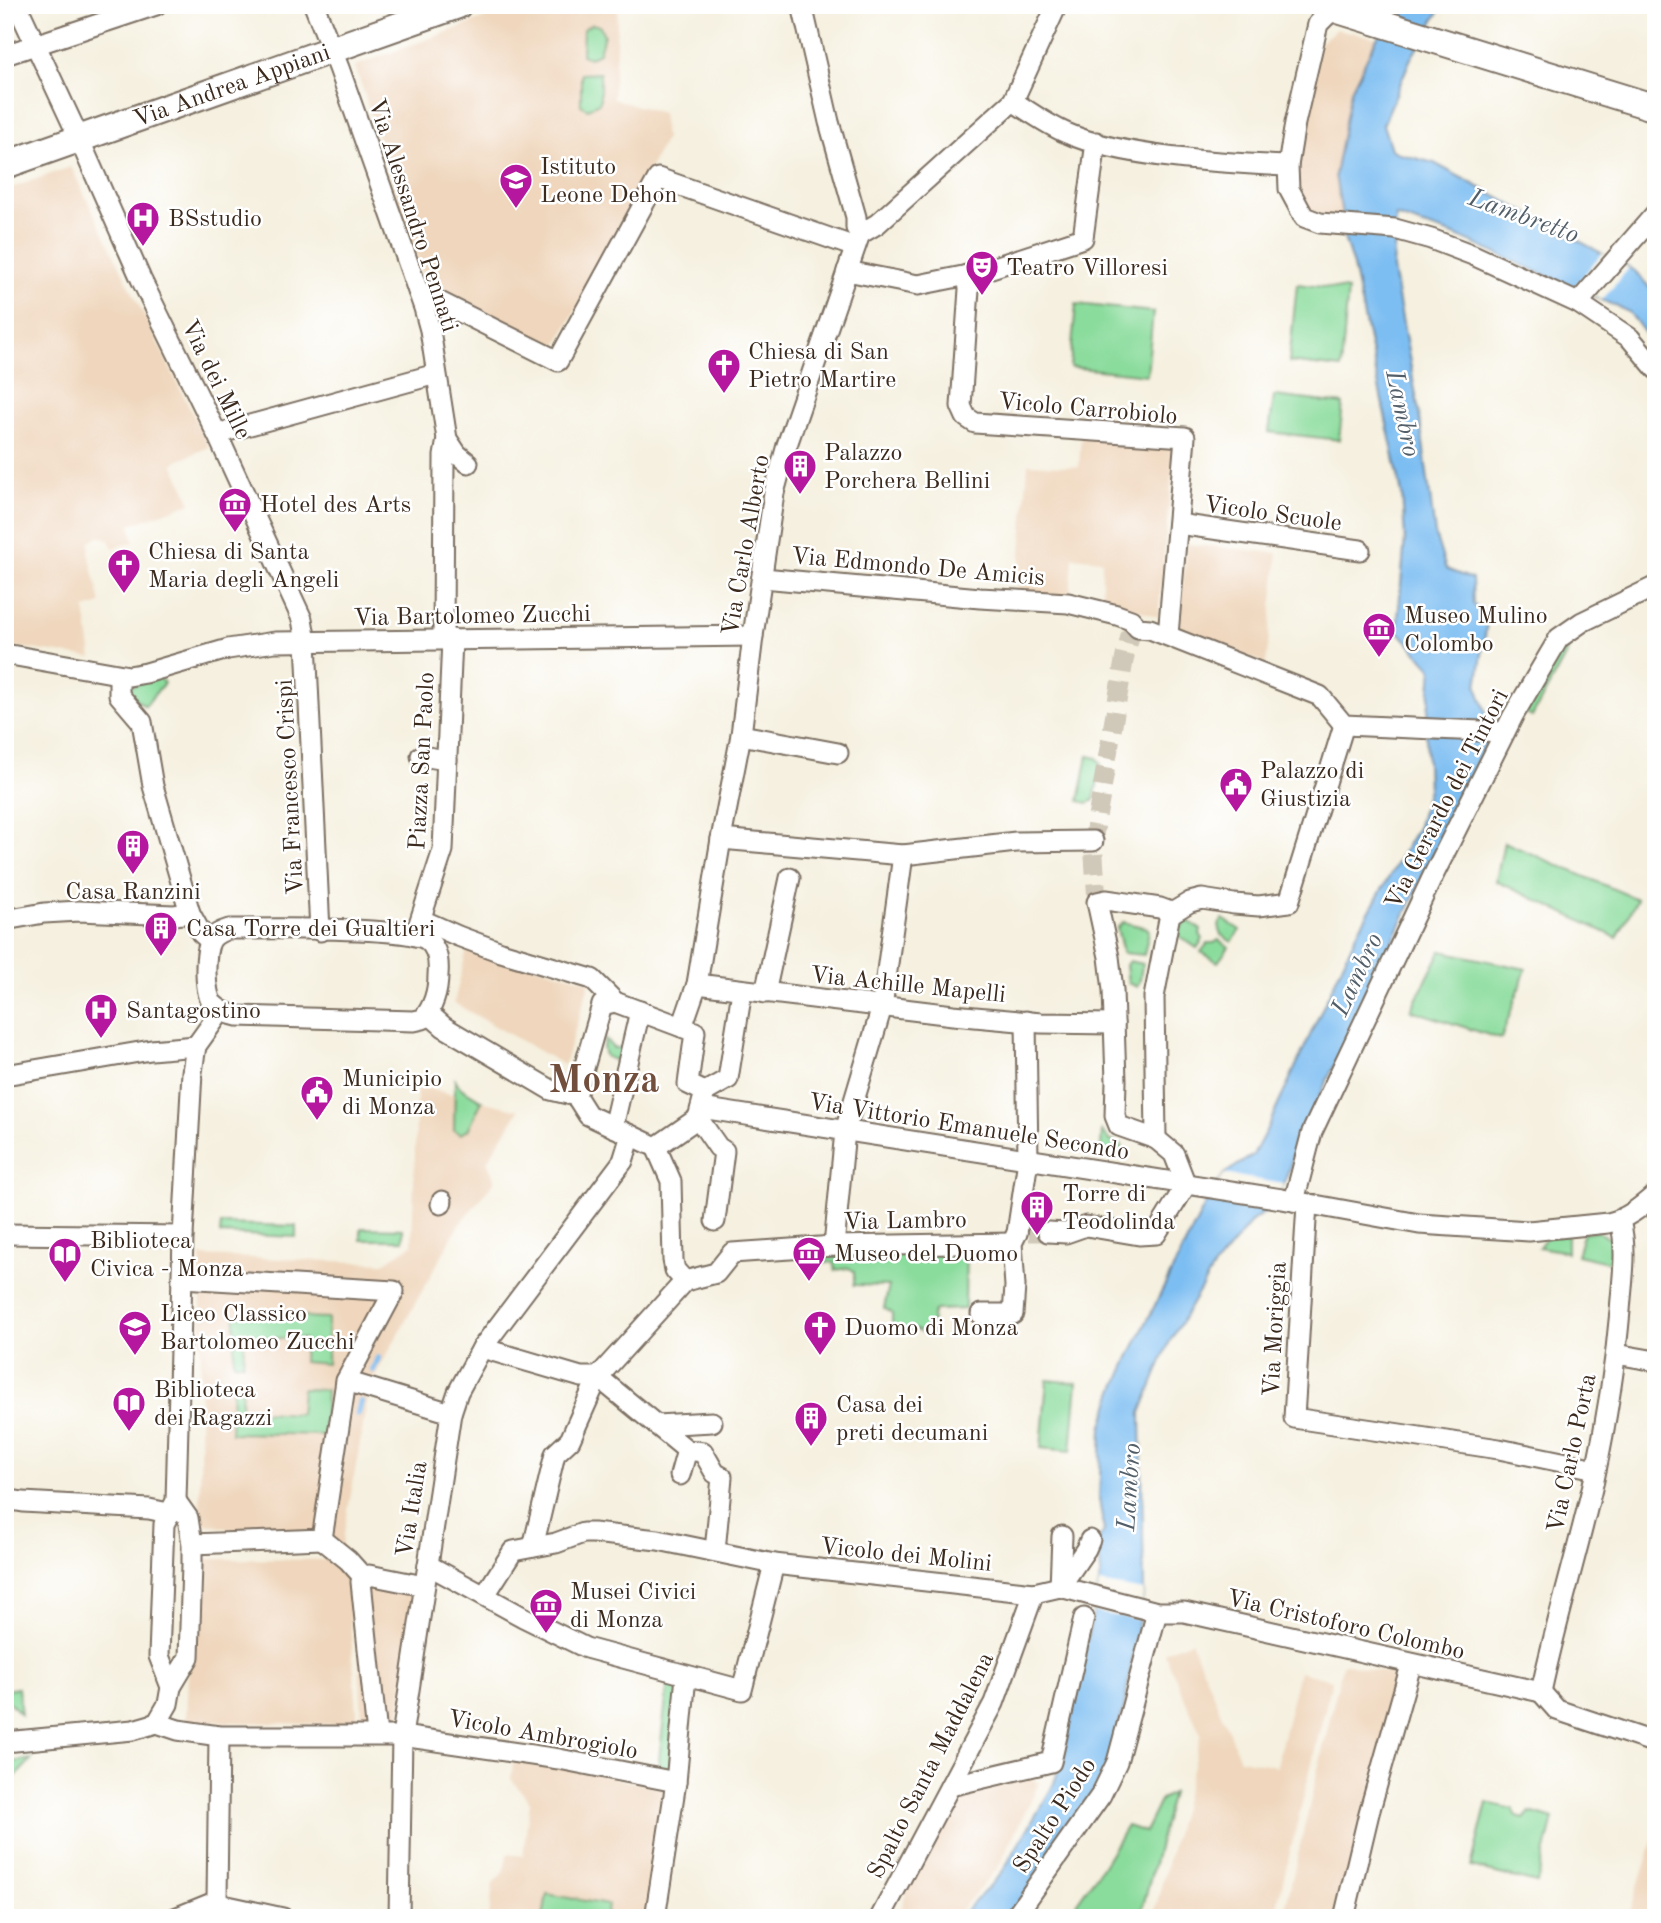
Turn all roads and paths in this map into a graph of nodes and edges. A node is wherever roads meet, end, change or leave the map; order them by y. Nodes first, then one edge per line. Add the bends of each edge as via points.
1 (17, 5) edge
2 (156, 5) edge
3 (314, 5) edge
4 (458, 5) edge
5 (802, 5) edge
6 (1057, 5) edge
7 (1328, 7) edge
8 (36, 45) junction
9 (332, 50) junction
10 (5, 55) edge
11 (1013, 101) junction
12 (1656, 108) edge
13 (79, 140) junction
14 (1096, 142) junction
15 (5, 165) edge
16 (1288, 166) junction
17 (1656, 213) edge
18 (857, 241) junction
19 (847, 271) junction
20 (968, 282) junction
21 (418, 291) junction
22 (1581, 299) junction
23 (1656, 369) edge
24 (436, 374) junction
25 (217, 433) junction
26 (447, 439) junction
27 (468, 463) dead end
28 (1178, 524) junction
29 (1360, 550) dead end
30 (763, 578) junction
31 (1656, 586) edge
32 (1168, 635) junction
33 (753, 636) junction
34 (448, 639) junction
35 (306, 642) junction
36 (5, 654) edge
37 (119, 676) junction
38 (1344, 725) junction
39 (1496, 732) junction
40 (741, 735) junction
41 (838, 753) dead end
42 (421, 756) dead end
43 (447, 760) junction
44 (721, 839) junction
45 (1093, 841) dead end
46 (904, 855) junction
47 (790, 878) dead end
48 (190, 913) junction
49 (1170, 915) junction
50 (5, 920) edge
51 (419, 927) junction
52 (320, 931) junction
53 (210, 941) junction
54 (697, 984) junction
55 (742, 990) junction
56 (765, 993) junction
57 (615, 1002) junction
58 (882, 1007) junction
59 (221, 1011) junction
60 (640, 1011) junction
61 (428, 1013) junction
62 (1026, 1021) junction
63 (1114, 1024) junction
64 (682, 1027) junction
65 (196, 1046) junction
66 (5, 1076) edge
67 (576, 1097) junction
68 (701, 1106) junction
69 (622, 1131) junction
70 (845, 1131) junction
71 (1156, 1139) junction
72 (656, 1147) junction
73 (1028, 1160) junction
74 (1186, 1185) junction
75 (1294, 1201) junction
76 (1652, 1203) edge
77 (1620, 1220) junction
78 (715, 1221) dead end
79 (5, 1234) edge
80 (1026, 1235) junction
81 (183, 1236) junction
82 (834, 1246) junction
83 (687, 1275) junction
84 (182, 1279) junction
85 (981, 1314) dead end
86 (482, 1348) junction
87 (1616, 1354) junction
88 (1656, 1361) edge
89 (590, 1377) junction
90 (346, 1381) junction
91 (451, 1413) junction
92 (712, 1422) dead end
93 (656, 1425) junction
94 (687, 1450) junction
95 (1596, 1469) junction
96 (680, 1475) dead end
97 (5, 1499) edge
98 (172, 1507) junction
99 (1062, 1535) dead end
100 (322, 1539) junction
101 (192, 1544) junction
102 (1088, 1545) dead end
103 (533, 1547) junction
104 (715, 1552) junction
105 (774, 1564) junction
106 (428, 1565) junction
107 (355, 1571) junction
108 (424, 1586) junction
109 (1060, 1587) junction
110 (1034, 1593) junction
111 (485, 1595) junction
112 (1149, 1610) junction
113 (1084, 1618) dead end
114 (1411, 1665) junction
115 (685, 1676) junction
116 (171, 1687) junction
117 (1541, 1692) junction
118 (157, 1723) junction
119 (377, 1735) junction
120 (219, 1736) junction
121 (402, 1736) junction
122 (5, 1742) edge
123 (1656, 1743) edge
124 (676, 1782) junction
125 (950, 1786) junction
126 (217, 1901) junction
127 (176, 1918) edge
128 (283, 1918) edge
129 (399, 1918) edge
130 (655, 1918) edge
131 (880, 1918) edge
132 (1014, 1918) edge
133 (1344, 1918) edge

1 - 8 street, Via dei Mille
2 - 8 street
3 - 9 street, Via Alessandro Pennati
4 - 9 street, Via Andrea Appiani
5 - 18 street via 856,217
6 - 11 street
7 - 12 street
7 - 16 street via 1318,23
8 - 10 street
8 - 13 street, Via dei Mille
9 - 13 street, Via Andrea Appiani
9 - 21 street, Via Alessandro Pennati
11 - 14 street via 1064,132
11 - 18 street
13 - 15 street, Via Andrea Appiani
13 - 25 street, Via dei Mille
14 - 16 street via 1182,157
14 - 20 street via 1083,238
16 - 22 street via 1289,189 1304,217 1320,223 1395,229 1431,239
17 - 22 street
18 - 19 street, Via Carlo Alberto
18 - 21 street via 657,178 558,361
19 - 20 street via 918,285
19 - 30 street, Via Carlo Alberto via 787,445 769,519
20 - 28 street, Vicolo Carrobiolo via 961,407 966,417 975,424 1185,437
21 - 24 street, Via Alessandro Pennati
22 - 23 street via 1630,338
24 - 25 street
24 - 26 street, Via Alessandro Pennati
25 - 35 street, Via dei Mille via 297,608
26 - 27 street
26 - 34 street, Via Alessandro Pennati
28 - 29 street, Vicolo Scuole
28 - 32 street, Vicolo Carrobiolo
30 - 32 street, Via Edmondo De Amicis via 1068,603 1117,615 1138,628
30 - 33 street, Via Carlo Alberto
31 - 39 street, Via Gerardo dei Tintori via 1559,638
32 - 38 street via 1320,696
33 - 34 street, Via Bartolomeo Zucchi
33 - 40 street, Via Carlo Alberto
34 - 35 street, Via Bartolomeo Zucchi
34 - 43 street, Piazza San Paolo
35 - 37 street, Via Bartolomeo Zucchi via 248,645
35 - 52 street, Via Francesco Crispi
36 - 37 street
37 - 48 street via 119,695 142,722 153,786
38 - 39 street
38 - 49 street via 1289,902 1263,905 1202,899
39 - 75 street, Via Gerardo dei Tintori via 1312,1132
40 - 41 street
40 - 44 street, Via Carlo Alberto
42 - 43 street
43 - 51 street, Piazza San Paolo via 443,850
44 - 46 street
44 - 54 street, Via Carlo Alberto
45 - 46 street via 1016,842
46 - 58 street
47 - 56 street
48 - 50 street via 79,911
48 - 53 street
49 - 63 street via 1160,908 1097,902 1109,957
49 - 71 street via 1154,997
51 - 52 street
51 - 57 street via 592,979
51 - 61 street via 438,963 437,990
52 - 53 street via 229,929
53 - 59 street via 206,993
54 - 55 street, Via Achille Mapelli
54 - 64 street, Via Carlo Alberto
55 - 56 street, Via Achille Mapelli
55 - 68 street via 728,1079
56 - 58 street, Via Achille Mapelli
57 - 60 street
57 - 67 street via 602,1005
58 - 62 street, Via Achille Mapelli
58 - 70 street
59 - 61 street via 237,1016 414,1021
59 - 65 street
60 - 64 street
60 - 69 street, Via Italia
61 - 67 street via 551,1090
62 - 63 street, Via Achille Mapelli
62 - 73 street
63 - 71 street via 1115,1116 1119,1126
64 - 68 street via 695,1032 688,1084
65 - 66 street
65 - 81 street
67 - 69 street via 588,1115
68 - 70 street, Via Vittorio Emanuele Secondo
68 - 72 street
68 - 78 street via 718,1147 724,1151
69 - 72 street
69 - 86 street, Via Italia via 623,1161
70 - 73 street, Via Vittorio Emanuele Secondo
70 - 82 street
71 - 74 street via 1174,1154
72 - 83 street via 671,1181 671,1223
73 - 74 street, Via Vittorio Emanuele Secondo
73 - 80 street
74 - 75 street, Via Vittorio Emanuele Secondo
74 - 80 street, Via Lambro via 1156,1234 1086,1226 1066,1233
75 - 77 street via 1464,1228 1529,1231
75 - 95 street, Via Moriggia via 1294,1418 1499,1449
76 - 77 street
77 - 87 street, Via Carlo Porta via 1624,1248
79 - 81 street
80 - 82 street, Via Lambro
80 - 85 street via 1013,1314
81 - 84 street
82 - 83 street, Via Lambro via 732,1253 716,1273
83 - 89 street, Via Lambro
84 - 90 street via 394,1291
84 - 98 street
86 - 89 street
86 - 91 street, Via Italia
87 - 88 street
87 - 95 street, Via Carlo Porta
89 - 93 street
89 - 103 street, Via Lambro via 570,1440 555,1454
90 - 91 street
90 - 100 street
91 - 106 street, Via Italia
92 - 93 street
93 - 94 street
94 - 96 street
94 - 104 street via 703,1452 722,1477
95 - 117 street, Via Carlo Porta
97 - 98 street
98 - 101 street via 188,1518
98 - 116 street via 163,1534 159,1656
99 - 109 street
100 - 101 street
100 - 107 street
101 - 116 street via 189,1657
102 - 109 street
103 - 104 street, Vicolo dei Molini via 593,1533
103 - 111 street, Vicolo dei Molini via 513,1551
104 - 105 street, Vicolo dei Molini
105 - 110 street, Vicolo dei Molini
105 - 115 street via 741,1690
106 - 108 street, Via Italia
106 - 111 street
107 - 108 street
107 - 119 street via 361,1582
108 - 121 street, Via Italia
109 - 110 street, Vicolo dei Molini
109 - 112 street, Via Cristoforo Colombo
110 - 125 street, Spalto Santa Maddalena via 994,1703
111 - 115 street via 586,1648
112 - 114 street, Via Cristoforo Colombo via 1184,1612
112 - 132 street, Spalto Piodo via 1117,1762 1072,1840
113 - 125 street via 1051,1762
114 - 117 street, Via Cristoforo Colombo
114 - 133 street
115 - 124 street
116 - 118 street
117 - 123 street via 1557,1710
118 - 120 street, Vicolo Ambrogiolo
118 - 122 street via 132,1730
119 - 120 street, Vicolo Ambrogiolo
119 - 121 street, Vicolo Ambrogiolo
120 - 126 street
121 - 124 street, Vicolo Ambrogiolo
121 - 129 street, Via Italia
124 - 130 street
125 - 131 street, Spalto Santa Maddalena
126 - 127 street
126 - 128 street

